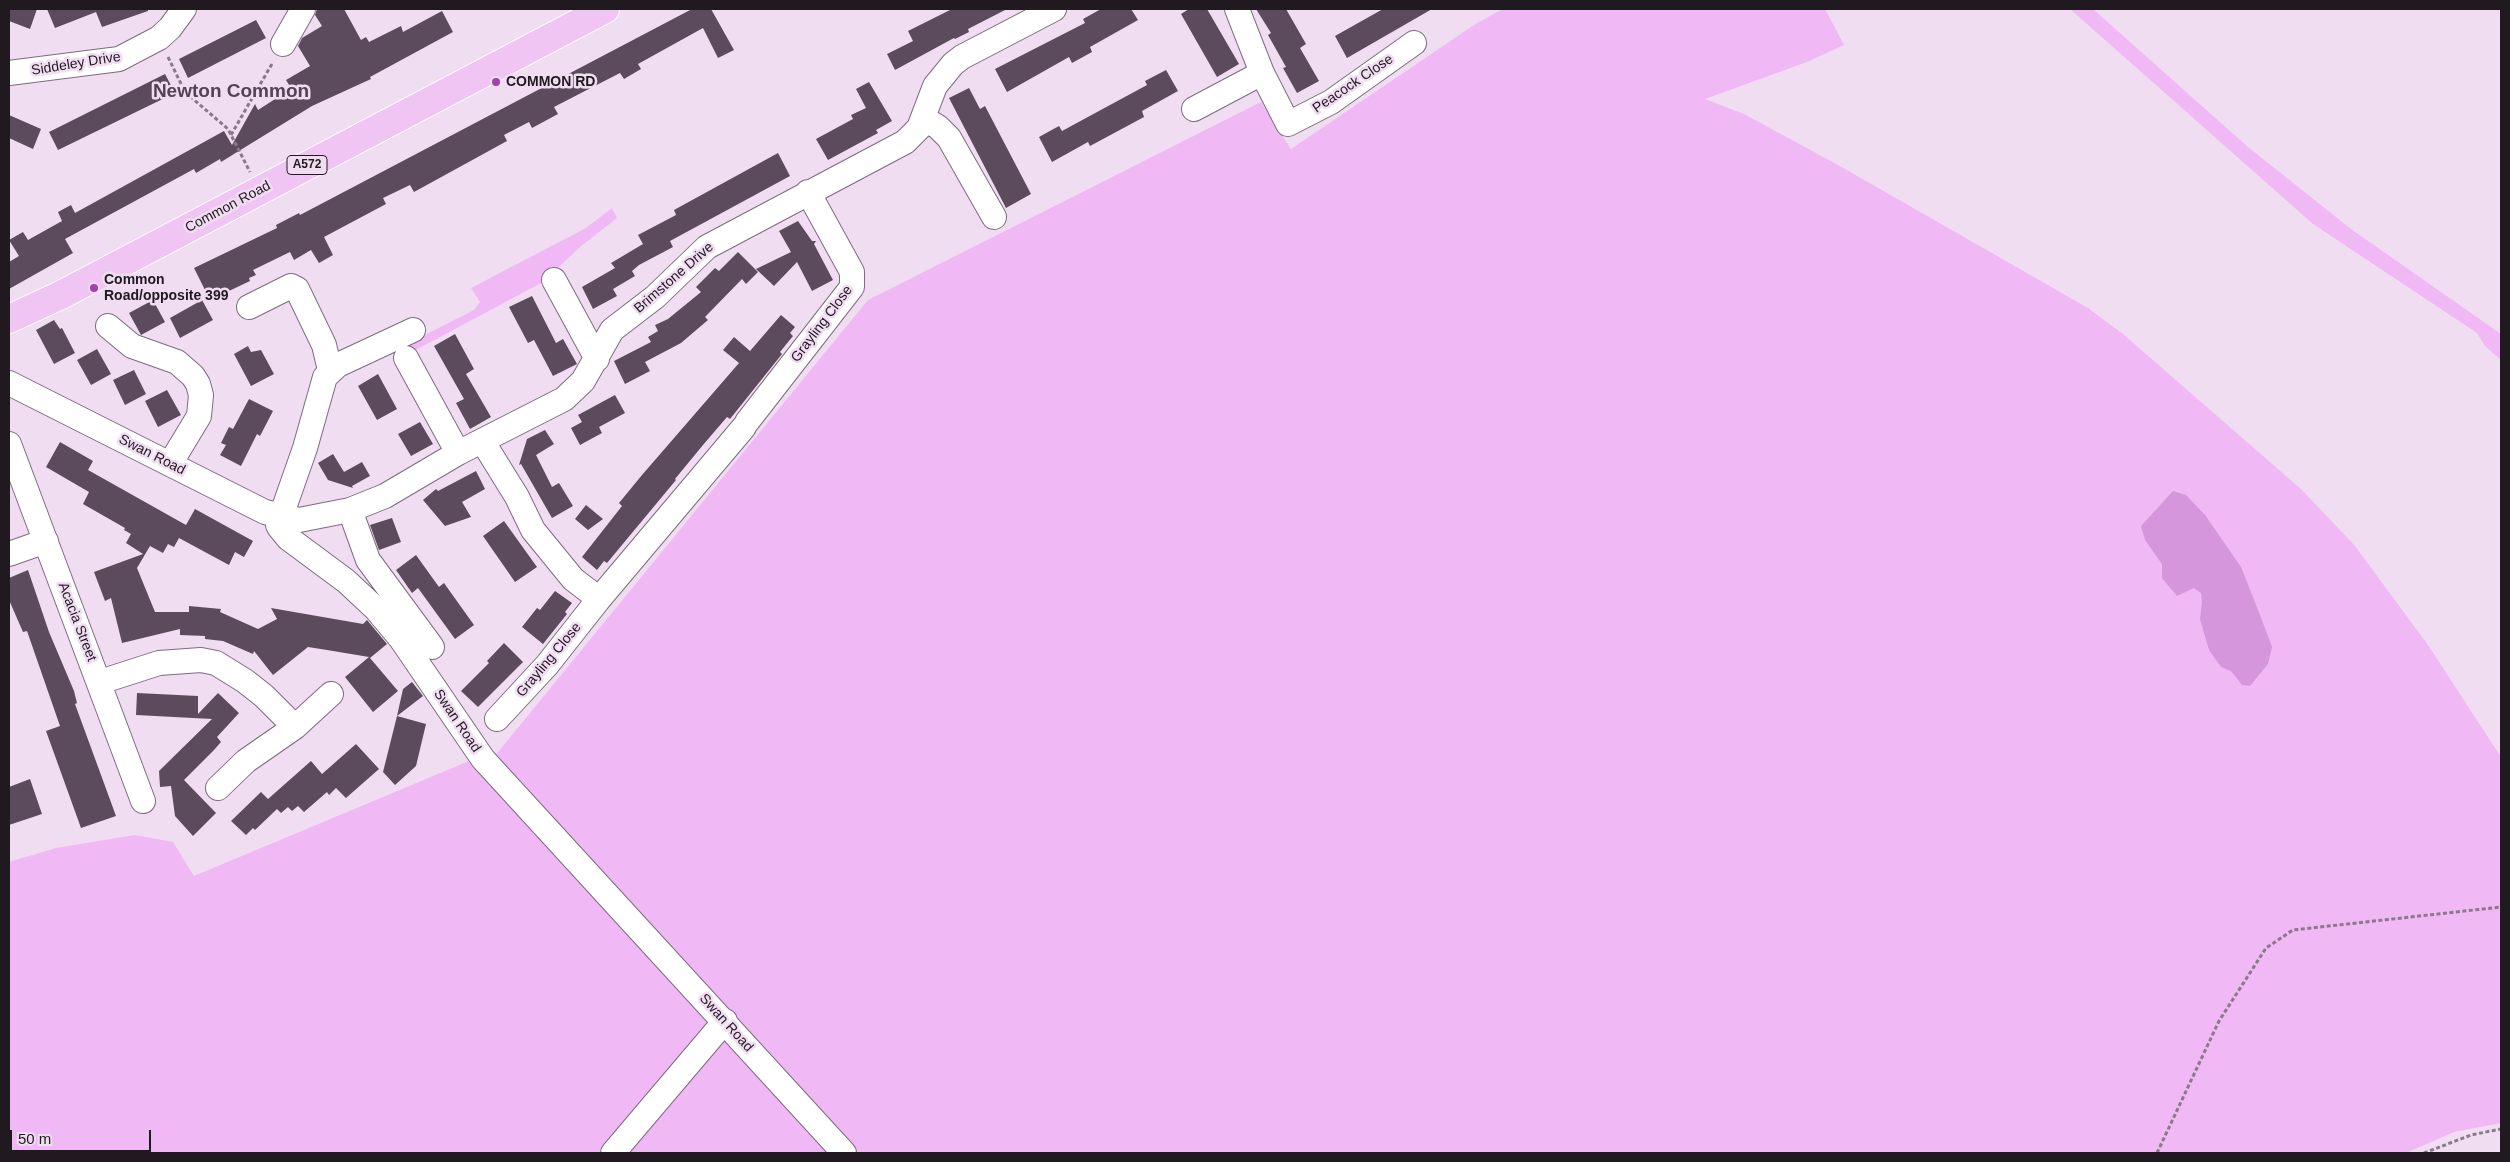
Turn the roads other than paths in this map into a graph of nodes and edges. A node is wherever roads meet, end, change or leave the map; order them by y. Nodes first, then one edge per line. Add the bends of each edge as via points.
1 (184, 9) edge
2 (303, 9) edge
3 (605, 9) edge
4 (1054, 9) edge
5 (1237, 9) edge
6 (1414, 43) dead end
7 (283, 44) dead end
8 (9, 73) edge
9 (1262, 73) junction
10 (1194, 109) dead end
11 (923, 118) junction
12 (808, 192) junction
13 (994, 217) dead end
14 (554, 280) dead end
15 (249, 307) dead end
16 (9, 319) edge
17 (106, 324) dead end
18 (413, 330) dead end
19 (406, 358) dead end
20 (596, 359) junction
21 (330, 370) junction
22 (9, 383) edge
23 (483, 442) junction
24 (9, 444) edge
25 (458, 453) junction
26 (170, 464) junction
27 (350, 510) junction
28 (282, 517) junction
29 (46, 540) junction
30 (9, 554) edge
31 (599, 599) junction
32 (432, 647) dead end
33 (100, 682) junction
34 (331, 694) dead end
35 (497, 718) dead end
36 (295, 728) junction
37 (218, 788) dead end
38 (143, 801) dead end
39 (726, 1021) junction
40 (613, 1153) edge
41 (844, 1153) edge

1 - 8 street, Siddeley Drive via 159,38 119,59
2 - 7 street
3 - 16 main road, Common Road / A572 via 61,295
4 - 11 street, Brimstone Drive via 953,64 939,79
5 - 9 street, Peacock Close
6 - 9 street, Peacock Close via 1331,102 1288,124
9 - 10 street
11 - 12 street, Brimstone Drive via 905,142
11 - 13 street via 949,138
12 - 20 street, Brimstone Drive via 707,247 655,297 612,330
12 - 31 street, Grayling Close via 852,272 852,287 745,424
14 - 20 street
15 - 21 street via 291,286 297,289 324,345
17 - 26 street via 132,346 177,362 198,384 201,395 199,416
18 - 21 street
19 - 25 street
20 - 23 street, Brimstone Drive via 583,381 564,399
21 - 28 street via 322,383
22 - 26 street, Swan Road
23 - 25 street, Brimstone Drive
23 - 31 street via 533,530 573,579
24 - 29 street, Acacia Street
25 - 27 street, Brimstone Drive via 385,496
26 - 28 street, Swan Road via 250,506
27 - 28 street, Brimstone Drive via 299,520
27 - 32 street via 368,560
28 - 39 street, Swan Road via 278,525 288,538 346,581 376,609 401,639 483,759
29 - 30 street
29 - 33 street, Acacia Street
31 - 35 street, Grayling Close via 547,665
33 - 36 street via 159,662 189,659 209,662 228,669 245,681
33 - 38 street, Acacia Street
34 - 36 street
36 - 37 street via 246,761
39 - 40 street
39 - 41 street, Swan Road

